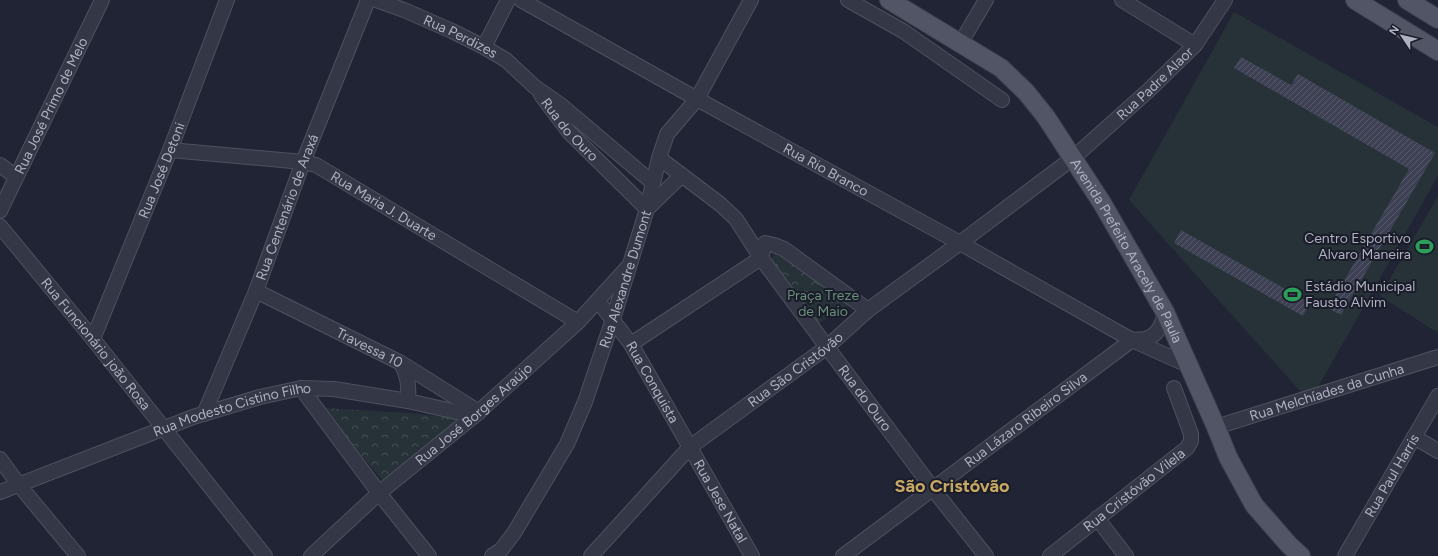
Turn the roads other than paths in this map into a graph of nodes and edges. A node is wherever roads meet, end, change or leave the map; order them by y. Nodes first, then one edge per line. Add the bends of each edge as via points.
1 (102, 0) edge
2 (227, 0) edge
3 (368, 0) edge
4 (376, 0) edge
5 (508, 0) edge
6 (521, 0) edge
7 (751, 0) edge
8 (848, 0) edge
9 (889, 0) edge
10 (986, 0) edge
11 (1122, 0) edge
12 (1225, 0) edge
13 (1355, 0) edge
14 (1407, 0) edge
15 (1438, 19) edge
16 (960, 44) junction
17 (1195, 45) junction
18 (484, 47) junction
19 (1438, 51) edge
20 (535, 87) junction
21 (697, 100) junction
22 (1002, 100) dead end
23 (170, 150) junction
24 (659, 158) junction
25 (1073, 158) junction
26 (303, 162) junction
27 (0, 165) edge
28 (682, 175) junction
29 (16, 177) junction
30 (653, 184) junction
31 (647, 209) junction
32 (0, 210) edge
33 (0, 226) edge
34 (960, 243) junction
35 (761, 258) junction
36 (630, 265) junction
37 (256, 291) junction
38 (598, 301) junction
39 (868, 310) junction
40 (1165, 312) junction
41 (613, 319) junction
42 (578, 322) junction
43 (93, 339) junction
44 (1132, 340) junction
45 (632, 344) junction
46 (827, 347) junction
47 (1438, 357) edge
48 (401, 363) junction
49 (1190, 366) junction
50 (301, 388) junction
51 (1174, 388) dead end
52 (1438, 396) edge
53 (408, 401) junction
54 (204, 414) junction
55 (477, 414) junction
56 (1216, 427) junction
57 (164, 428) junction
58 (1414, 436) junction
59 (690, 446) junction
60 (1438, 450) edge
61 (0, 459) edge
62 (19, 485) junction
63 (933, 489) junction
64 (0, 492) edge
65 (379, 493) junction
66 (1097, 518) junction
67 (596, 554) edge
68 (78, 556) edge
69 (265, 556) edge
70 (311, 556) edge
71 (429, 556) edge
72 (492, 556) edge
73 (752, 556) edge
74 (843, 556) edge
75 (986, 556) edge
76 (1050, 556) edge
77 (1126, 556) edge
78 (1301, 556) edge
79 (1345, 556) edge

1 - 29 street, Rua José Primo de Melo
2 - 23 street, Rua José Detoni
3 - 26 street, Rua Centenário de Araxá
4 - 18 street, Rua Perdizes via 404,10
5 - 18 street
6 - 21 street, Rua Rio Branco
7 - 21 street, Rua Alexandre Dumont
8 - 22 street via 903,31
9 - 16 main road, Avenida Prefeito Aracely de Paula
10 - 16 street
11 - 17 street
12 - 17 street, Rua Padre Alaor
13 - 19 main road
14 - 15 main road
16 - 25 main road, Avenida Prefeito Aracely de Paula via 1001,68 1026,92
17 - 25 street, Rua Padre Alaor
18 - 20 street, Rua Perdizes via 506,60
20 - 30 street, Rua do Ouro via 562,106
20 - 31 street, Rua do Ouro via 569,132
21 - 24 street, Rua Alexandre Dumont via 667,134
21 - 34 street, Rua Rio Branco
23 - 26 street, Rua Maria J. Duarte
23 - 43 street, Rua José Detoni
24 - 28 street, Rua do Ouro
24 - 30 street, Rua Alexandre Dumont
25 - 34 street, Rua São Cristóvão
25 - 40 main road, Avenida Prefeito Aracely de Paula
26 - 37 street, Rua Centenário de Araxá
26 - 42 street, Rua Maria J. Duarte via 316,165
27 - 29 street
28 - 31 street
28 - 35 street, Rua do Ouro via 736,219
29 - 32 street, Rua José Primo de Melo
30 - 31 street, Rua Alexandre Dumont
31 - 36 street, Rua Alexandre Dumont
33 - 43 street, Rua Funcionário joão Rosa
34 - 39 street, Rua São Cristóvão
34 - 44 street, Rua Rio Branco
35 - 39 street via 765,243 784,249
35 - 45 street
35 - 46 street, Rua do Ouro
36 - 38 street, Rua José Borges Araújo
36 - 41 street, Rua Alexandre Dumont
37 - 48 street, Travessa 10
37 - 54 street, Rua Centenário de Araxá
38 - 41 street, Rua Conquista
38 - 42 street, Rua José Borges Araújo
39 - 46 street, Rua São Cristóvão
40 - 44 street via 1163,323 1157,332 1145,339
40 - 49 main road, Avenida Prefeito Aracely de Paula
41 - 45 street, Rua Conquista
41 - 72 street, Rua Alexandre Dumont via 568,444 514,533 501,550
42 - 55 street, Rua José Borges Araújo
43 - 57 street, Rua Funcionário joão Rosa
44 - 49 street, Rua Rio Branco
44 - 63 street, Rua Lázaro Ribeiro Silva
45 - 59 street, Rua Conquista
46 - 59 street, Rua São Cristóvão
46 - 63 street, Rua do Ouro
47 - 56 street, Rua Melchíades da Cunha
48 - 53 street via 408,378
48 - 55 street, Travessa 10
49 - 56 main road, Avenida Prefeito Aracely de Paula
50 - 53 street, Rua Modesto Cistino Filho via 334,389
50 - 54 street, Rua Modesto Cistino Filho
50 - 65 street
51 - 66 street, Rua Cristóvão Vilela via 1191,434 1191,441 1180,454
52 - 58 street, Rua Paul Harris
53 - 55 street, Rua Modesto Cistino Filho
54 - 57 street, Rua Modesto Cistino Filho
55 - 65 street, Rua José Borges Araújo
56 - 78 main road, Avenida Prefeito Aracely de Paula via 1228,457 1254,504 1289,546
57 - 62 street, Rua Modesto Cistino Filho
57 - 69 street, Rua Funcionário joão Rosa
58 - 60 street
58 - 79 street, Rua Paul Harris
59 - 67 street, Rua São Cristóvão
59 - 73 street, Rua Jese Natal
61 - 62 street
62 - 64 street, Rua Modesto Cistino Filho
62 - 68 street
63 - 74 street, Rua Lázaro Ribeiro Silva
63 - 75 street, Rua do Ouro
65 - 70 street, Rua José Borges Araújo
65 - 71 street
66 - 76 street, Rua Cristóvão Vilela
66 - 77 street

